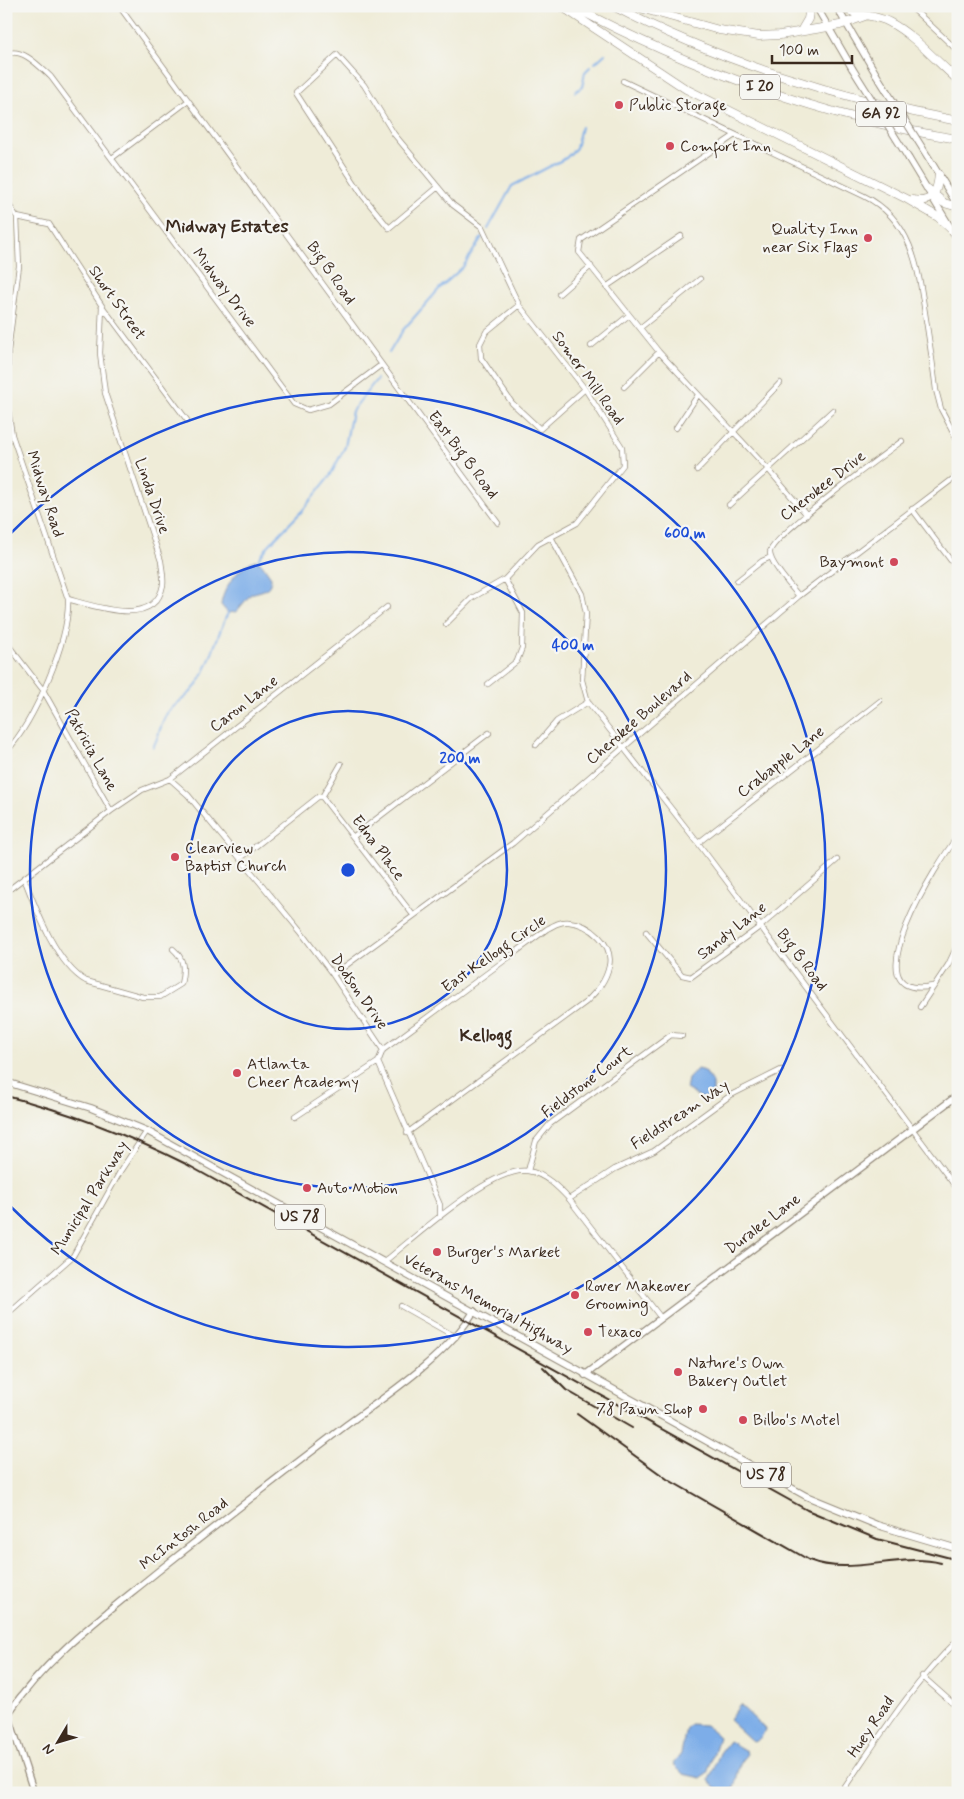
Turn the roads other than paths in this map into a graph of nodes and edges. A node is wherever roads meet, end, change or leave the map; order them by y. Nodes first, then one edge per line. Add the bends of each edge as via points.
1 (119, 6) edge
2 (561, 6) edge
3 (572, 6) edge
4 (613, 6) edge
5 (633, 6) edge
6 (810, 6) edge
7 (816, 6) edge
8 (836, 6) edge
9 (841, 6) edge
10 (910, 6) edge
11 (865, 16) junction
12 (846, 22) junction
13 (827, 26) junction
14 (801, 31) junction
15 (958, 51) edge
16 (6, 54) edge
17 (958, 80) edge
18 (623, 81) dead end
19 (188, 101) junction
20 (958, 121) edge
21 (736, 135) junction
22 (958, 139) edge
23 (112, 158) junction
24 (938, 175) junction
25 (438, 188) junction
26 (928, 190) joint
27 (933, 196) junction
28 (907, 199) junction
29 (6, 201) edge
30 (958, 206) edge
31 (16, 217) junction
32 (952, 230) junction
33 (681, 236) dead end
34 (958, 240) edge
35 (591, 266) junction
36 (700, 279) dead end
37 (606, 287) junction
38 (559, 294) dead end
39 (518, 305) junction
40 (102, 306) junction
41 (629, 315) junction
42 (640, 328) junction
43 (591, 346) dead end
44 (659, 352) junction
45 (381, 365) junction
46 (780, 383) dead end
47 (624, 387) dead end
48 (585, 389) junction
49 (698, 395) junction
50 (408, 402) joint
51 (833, 410) dead end
52 (187, 420) dead end
53 (676, 428) dead end
54 (731, 432) junction
55 (958, 440) edge
56 (902, 441) dead end
57 (768, 469) junction
58 (698, 470) dead end
59 (958, 475) edge
60 (729, 505) dead end
61 (912, 509) junction
62 (807, 514) junction
63 (498, 523) dead end
64 (551, 537) junction
65 (771, 557) junction
66 (958, 570) edge
67 (504, 578) junction
68 (737, 581) dead end
69 (799, 596) junction
70 (68, 599) junction
71 (387, 607) dead end
72 (446, 624) dead end
73 (6, 642) edge
74 (488, 684) dead end
75 (43, 690) junction
76 (880, 701) dead end
77 (588, 702) junction
78 (489, 733) dead end
79 (536, 745) dead end
80 (624, 745) junction
81 (6, 752) edge
82 (340, 764) dead end
83 (170, 780) junction
84 (322, 797) junction
85 (111, 812) junction
86 (354, 836) junction
87 (958, 836) edge
88 (698, 843) junction
89 (958, 844) edge
90 (950, 846) junction
91 (241, 858) junction
92 (837, 860) dead end
93 (24, 878) junction
94 (6, 892) edge
95 (413, 915) junction
96 (761, 926) junction
97 (646, 932) dead end
98 (958, 944) edge
99 (173, 949) dead end
100 (333, 975) junction
101 (934, 986) junction
102 (920, 1008) dead end
103 (682, 1036) dead end
104 (383, 1050) junction
105 (378, 1062) junction
106 (781, 1070) dead end
107 (6, 1082) edge
108 (958, 1095) edge
109 (295, 1116) dead end
110 (913, 1129) junction
111 (146, 1131) junction
112 (407, 1133) junction
113 (528, 1171) junction
114 (958, 1190) edge
115 (569, 1199) junction
116 (440, 1217) junction
117 (384, 1262) junction
118 (401, 1306) dead end
119 (474, 1311) junction
120 (6, 1315) edge
121 (661, 1318) junction
122 (456, 1337) junction
123 (585, 1374) junction
124 (958, 1549) edge
125 (958, 1640) edge
126 (922, 1676) junction
127 (958, 1708) edge
128 (7, 1713) edge
129 (34, 1793) edge
130 (841, 1793) edge

1 - 19 street, Big B Road
2 - 28 highway via 686,89
3 - 22 highway, I 20 via 663,50 727,76 901,130
4 - 20 highway, I 20 via 685,39 766,70 862,99
5 - 14 highway via 665,17 749,35 770,36
6 - 14 highway via 808,19
7 - 13 main road, GA 92
8 - 12 main road, GA 92
9 - 11 highway
10 - 15 street
11 - 12 highway
11 - 17 highway via 878,17 894,25
12 - 13 highway
12 - 24 main road, GA 92, bridge
13 - 14 highway
13 - 26 main road, GA 92, bridge
16 - 23 street, Midway Drive via 25,55 51,76
18 - 21 street
19 - 23 street
19 - 45 street, Big B Road
21 - 35 street via 581,240 579,252
21 - 55 street via 867,198 888,212 900,226 911,246 918,270 941,409
23 - 45 street, Midway Drive via 294,404 308,410 329,404
24 - 27 highway
24 - 30 main road, GA 92
25 - 25 street, Somer Mill Road via 394,134 364,85 337,55 296,93 363,196 390,228
25 - 39 street, Somer Mill Road via 453,205 482,227
26 - 27 highway
27 - 28 highway via 922,202
27 - 30 highway via 950,206
27 - 32 main road
28 - 32 highway
29 - 31 street, Midway Road
31 - 40 street, Short Street via 49,224
31 - 70 street, Midway Road via 19,266 8,351 7,403 12,435
32 - 34 main road
33 - 37 street
35 - 37 street
35 - 38 street
36 - 42 street
37 - 41 street
39 - 48 street, Somer Mill Road
39 - 48 street via 486,332 480,344 481,358 512,403 540,430
40 - 52 street, Short Street
40 - 70 street, Linda Drive via 100,353 105,393 161,562 163,583 151,608 139,612
41 - 42 street
41 - 43 street
42 - 44 street
44 - 47 street
44 - 49 street
45 - 50 street, Big B Road
46 - 54 street
48 - 64 street, Somer Mill Road via 622,447 623,465 577,523
49 - 53 street
49 - 54 street
50 - 63 street, East Big B Road
51 - 57 street
54 - 57 street
54 - 58 street
56 - 62 street, Cherokee Drive
57 - 60 street
57 - 62 street
59 - 61 street, Cherokee Boulevard
61 - 66 street
61 - 69 street, Cherokee Boulevard
62 - 65 street, Cherokee Drive via 774,542
64 - 67 street, Somer Mill Road via 538,544
64 - 77 street via 582,594 586,614 582,680
65 - 68 street
65 - 69 street
67 - 72 street, Somer Mill Road via 472,598
67 - 74 street via 523,613 522,648 517,661
69 - 80 street, Cherokee Boulevard
70 - 75 street, Midway Road via 69,611 63,637
71 - 83 street, Caron Lane
73 - 75 street, Patricia Lane
75 - 81 street, Midway Road via 33,712
75 - 85 street, Patricia Lane
76 - 88 street, Crabapple Lane
77 - 79 street via 556,721
77 - 80 street, Big B Road
78 - 86 street
80 - 88 street, Big B Road
80 - 95 street, Cherokee Boulevard via 513,843
82 - 84 street
83 - 85 street, Caron Lane via 142,790
83 - 91 street, Dodson Drive via 188,794
84 - 86 street, Edna Place
84 - 91 street
85 - 93 street, Patricia Lane
86 - 95 street, Edna Place
87 - 90 street
88 - 96 street, Big B Road
89 - 90 street
90 - 101 street via 925,884 896,959 897,972 903,982 917,989
91 - 100 street, Dodson Drive
92 - 96 street, Sandy Lane
93 - 94 street, Patricia Lane
93 - 99 street via 42,923 71,968 86,980 160,998 181,984 183,964 181,956
95 - 100 street, Cherokee Boulevard
96 - 97 street, Sandy Lane via 691,978 682,975
96 - 110 street, Big B Road
98 - 101 street
100 - 104 street, Dodson Drive
101 - 102 street
103 - 113 street, Fieldstone Court via 671,1035 550,1124 536,1141
104 - 105 street, Dodson Drive
104 - 112 street, East Kellogg Circle via 547,929 562,922 572,922 597,934 606,945 610,965 604,981 586,1002
105 - 109 street
105 - 112 street
106 - 115 street, Fieldstream Way via 731,1095 654,1151 615,1169
107 - 111 main road, Veterans Memorial Highway / US 78 via 92,1108
108 - 110 street, Duralee Lane
110 - 114 street, Big B Road
110 - 121 street, Duralee Lane
111 - 117 main road, Veterans Memorial Highway / US 78
111 - 120 street, Municipal Parkway via 73,1256
112 - 116 street via 440,1204
113 - 115 street via 555,1184
113 - 116 street via 493,1179
115 - 121 street
116 - 117 street
117 - 119 main road, Veterans Memorial Highway / US 78
118 - 122 street
119 - 122 street, McIntosh Road
119 - 123 main road, Veterans Memorial Highway / US 78
121 - 123 street, Duralee Lane
122 - 128 street, McIntosh Road via 389,1394 256,1493 80,1634 47,1664
123 - 124 main road, Veterans Memorial Highway / US 78 via 806,1496 877,1525
125 - 126 street, Huey Road
126 - 127 street
126 - 130 street, Huey Road
128 - 129 street, McIntosh Road

